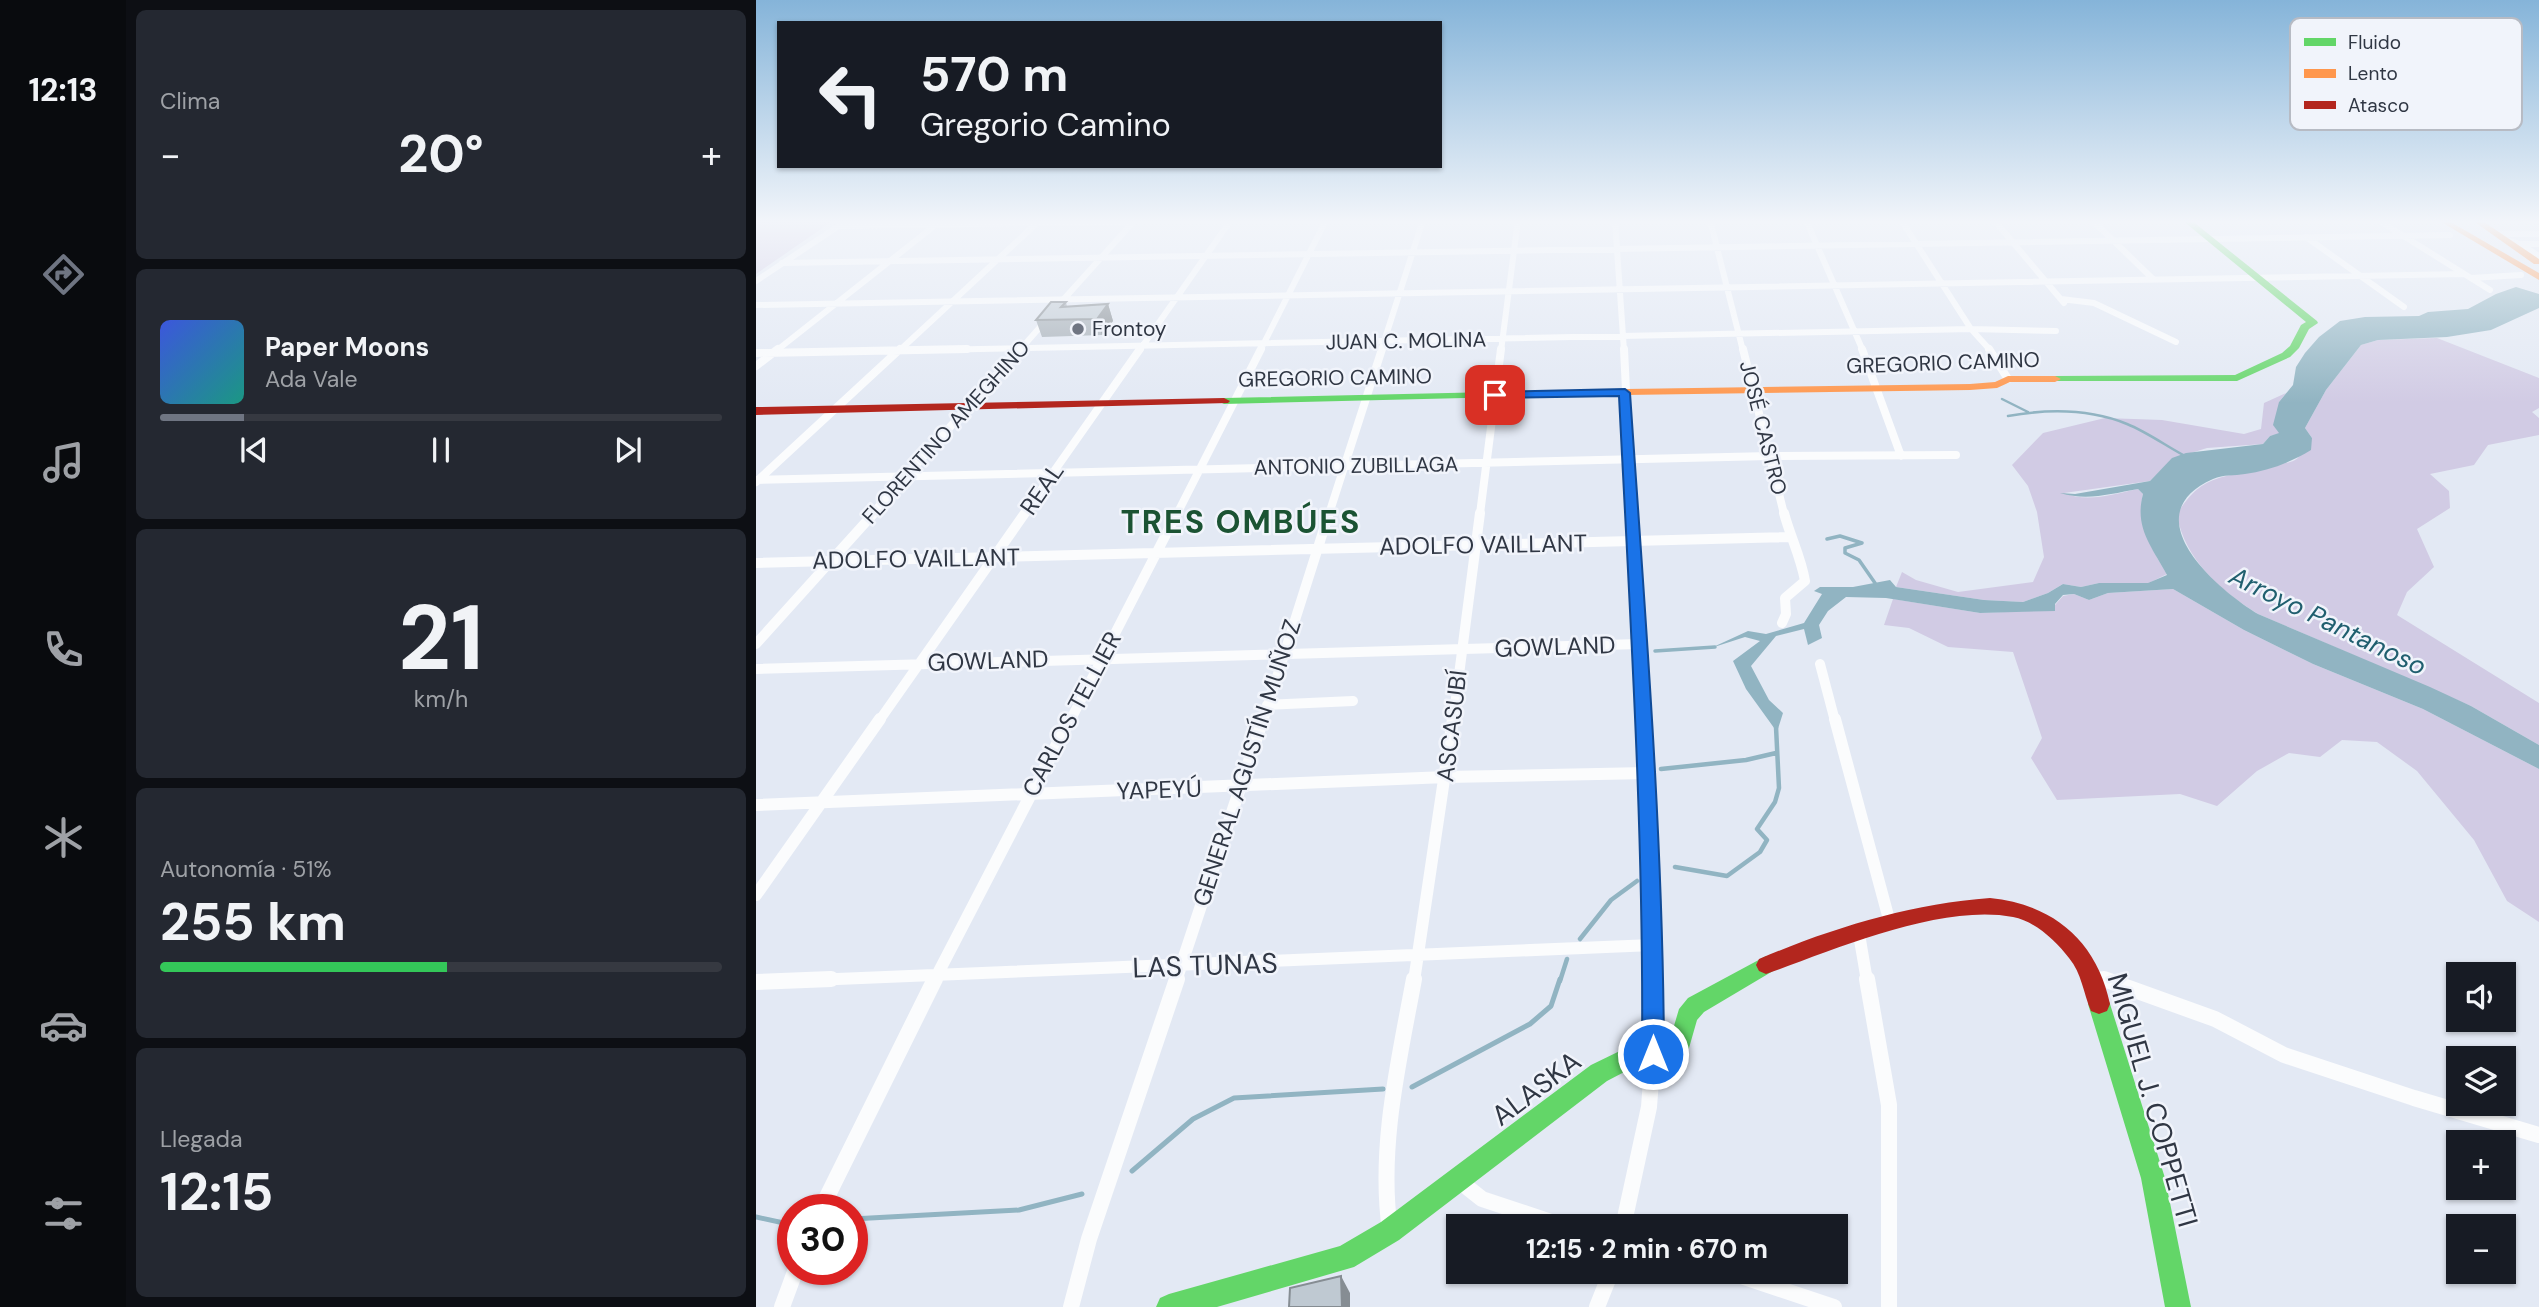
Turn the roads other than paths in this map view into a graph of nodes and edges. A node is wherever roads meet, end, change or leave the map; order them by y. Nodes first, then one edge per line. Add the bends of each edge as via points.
1 (866, 281) edge
2 (973, 281) edge
3 (1080, 281) edge
4 (1188, 281) edge
5 (1295, 281) edge
6 (1403, 281) edge
7 (1511, 281) edge
8 (1620, 281) edge
9 (1725, 281) edge
10 (1833, 281) edge
11 (2048, 281) joint
12 (2260, 281) edge
13 (2366, 281) edge
14 (2475, 281) edge
15 (1941, 283) junction
16 (1835, 285) junction
17 (1727, 287) junction
18 (1620, 289) junction
19 (2490, 290) dead end
20 (1510, 291) junction
21 (1399, 293) junction
22 (1287, 295) junction
23 (1177, 297) junction
24 (1064, 299) junction
25 (950, 301) junction
26 (837, 304) junction
27 (756, 305) edge
28 (2404, 307) dead end
29 (1971, 329) junction
30 (2056, 331) dead end
31 (1856, 332) junction
32 (1739, 334) junction
33 (1624, 337) junction
34 (1503, 340) junction
35 (1384, 341) junction
36 (2176, 342) dead end
37 (1263, 344) junction
38 (1142, 346) junction
39 (1020, 348) junction
40 (898, 350) junction
41 (773, 352) junction
42 (756, 353) edge
43 (756, 366) edge
44 (2008, 379) junction
45 (1875, 387) junction
46 (1753, 389) junction
47 (1625, 393) junction
48 (1495, 395) junction
49 (1366, 399) junction
50 (1234, 401) junction
51 (1101, 404) junction
52 (968, 407) junction
53 (756, 411) edge
54 (832, 411) junction
55 (1956, 455) dead end
56 (1770, 456) junction
57 (1901, 456) junction
58 (1629, 460) junction
59 (1485, 462) junction
60 (1343, 466) junction
61 (1199, 470) junction
62 (1052, 474) junction
63 (906, 476) junction
64 (757, 480) edge
65 (1790, 537) junction
66 (1634, 541) junction
67 (1476, 546) junction
68 (1317, 549) junction
69 (1156, 555) junction
70 (994, 557) junction
71 (830, 561) junction
72 (756, 563) edge
73 (1782, 623) dead end
74 (756, 644) edge
75 (1639, 644) junction
76 (1462, 650) junction
77 (1284, 653) junction
78 (1103, 657) junction
79 (919, 663) junction
80 (1820, 664) dead end
81 (756, 669) edge
82 (1353, 701) dead end
83 (1268, 705) junction
84 (1647, 773) junction
85 (1446, 777) junction
86 (1242, 786) junction
87 (1029, 795) junction
88 (821, 802) junction
89 (756, 805) edge
90 (756, 895) edge
91 (1890, 923) junction
92 (2044, 926) joint
93 (1859, 934) junction
94 (1653, 945) junction
95 (1418, 956) junction
96 (1179, 966) junction
97 (2091, 974) junction
98 (937, 975) junction
99 (756, 982) edge
100 (1653, 1054) junction
101 (2539, 1135) edge
102 (1458, 1180) junction
103 (828, 1194) edge
104 (1527, 1214) edge
105 (1626, 1214) edge
106 (1390, 1231) junction
107 (1606, 1284) edge
108 (1765, 1284) edge
109 (790, 1285) edge
110 (782, 1307) edge
111 (1071, 1307) edge
112 (1170, 1307) edge
113 (1597, 1307) edge
114 (1834, 1307) edge
115 (1889, 1307) edge
116 (2178, 1307) edge

1 - 26 street
2 - 25 street
3 - 24 street, FLORENTINO AMEGHINO
4 - 23 street, REAL
5 - 22 street, CARLOS TELLIER
6 - 21 street, GENERAL AGUSTÍN MUÑOZ
7 - 20 street, ASCASUBÍ
8 - 18 street
9 - 17 street, JOSÉ CASTRO
10 - 16 street
11 - 15 street
11 - 36 street via 2064,302 2094,303
12 - 44 main road, GREGORIO CAMINO via 2314,323 2305,327 2286,355 2248,375
13 - 28 street
14 - 19 street
15 - 16 street
15 - 29 street
16 - 17 street
16 - 31 street
17 - 18 street
17 - 32 street, JOSÉ CASTRO
18 - 20 street
18 - 33 street
20 - 21 street
20 - 34 street, ASCASUBÍ
21 - 22 street
21 - 35 street, GENERAL AGUSTÍN MUÑOZ
22 - 23 street
22 - 37 street, CARLOS TELLIER
23 - 24 street
23 - 38 street, REAL
24 - 25 street
24 - 39 street, FLORENTINO AMEGHINO
25 - 26 street
25 - 40 street
26 - 27 street
26 - 41 street
29 - 30 street, JUAN C. MOLINA
29 - 31 street, JUAN C. MOLINA
29 - 44 street
31 - 32 street, JUAN C. MOLINA
31 - 45 street
32 - 33 street, JUAN C. MOLINA
32 - 46 street, JOSÉ CASTRO
33 - 34 street, JUAN C. MOLINA
33 - 47 street
34 - 35 street, JUAN C. MOLINA
34 - 48 street, ASCASUBÍ
35 - 37 street, JUAN C. MOLINA
35 - 49 street, GENERAL AGUSTÍN MUÑOZ
37 - 38 street, JUAN C. MOLINA
37 - 50 street, CARLOS TELLIER
38 - 39 street, JUAN C. MOLINA
38 - 51 street, REAL
39 - 40 street, JUAN C. MOLINA
39 - 52 street, FLORENTINO AMEGHINO
40 - 41 street, JUAN C. MOLINA
40 - 54 street
41 - 42 street, JUAN C. MOLINA
41 - 43 street
44 - 45 main road, GREGORIO CAMINO via 1970,387
45 - 46 main road, GREGORIO CAMINO
45 - 57 street
46 - 47 main road, GREGORIO CAMINO
46 - 56 street, JOSÉ CASTRO
47 - 48 main road, GREGORIO CAMINO
47 - 58 street
48 - 49 main road, GREGORIO CAMINO
48 - 59 street, ASCASUBÍ
49 - 50 main road, GREGORIO CAMINO
49 - 60 street, GENERAL AGUSTÍN MUÑOZ
50 - 51 main road, GREGORIO CAMINO
50 - 61 street, CARLOS TELLIER
51 - 52 main road, GREGORIO CAMINO
51 - 62 street, REAL
52 - 54 main road, GREGORIO CAMINO
52 - 63 street, FLORENTINO AMEGHINO
53 - 54 main road, GREGORIO CAMINO
54 - 64 street
55 - 57 street, ANTONIO ZUBILLAGA
56 - 57 street, ANTONIO ZUBILLAGA
56 - 58 street, ANTONIO ZUBILLAGA
56 - 65 street, JOSÉ CASTRO
58 - 59 street, ANTONIO ZUBILLAGA
58 - 66 street
59 - 60 street, ANTONIO ZUBILLAGA
59 - 67 street, ASCASUBÍ
60 - 61 street, ANTONIO ZUBILLAGA
60 - 68 street, GENERAL AGUSTÍN MUÑOZ
61 - 62 street, ANTONIO ZUBILLAGA
61 - 69 street, CARLOS TELLIER
62 - 63 street, ANTONIO ZUBILLAGA
62 - 70 street, REAL
63 - 64 street, ANTONIO ZUBILLAGA
63 - 71 street, FLORENTINO AMEGHINO
65 - 66 street, ADOLFO VAILLANT
65 - 73 street, JOSÉ CASTRO via 1806,577 1784,597
66 - 67 street, ADOLFO VAILLANT
66 - 75 street
67 - 68 street, ADOLFO VAILLANT
67 - 76 street, ASCASUBÍ
68 - 69 street, ADOLFO VAILLANT
68 - 77 street, GENERAL AGUSTÍN MUÑOZ
69 - 70 street, ADOLFO VAILLANT
69 - 78 street, CARLOS TELLIER
70 - 71 street, ADOLFO VAILLANT
70 - 79 street, REAL
71 - 72 street, ADOLFO VAILLANT
71 - 74 street, FLORENTINO AMEGHINO
75 - 76 street, GOWLAND
75 - 84 street
76 - 77 street, GOWLAND
76 - 85 street, ASCASUBÍ
77 - 78 street, GOWLAND
77 - 83 street, GENERAL AGUSTÍN MUÑOZ
78 - 79 street, GOWLAND
78 - 87 street, CARLOS TELLIER
79 - 81 street, GOWLAND
79 - 88 street, REAL
80 - 91 street
82 - 83 street
83 - 86 street, GENERAL AGUSTÍN MUÑOZ
84 - 85 street, YAPEYÚ
84 - 94 street
85 - 86 street, YAPEYÚ
85 - 95 street, ASCASUBÍ
86 - 87 street, YAPEYÚ
86 - 96 street, GENERAL AGUSTÍN MUÑOZ
87 - 88 street, YAPEYÚ
87 - 98 street, CARLOS TELLIER
88 - 89 street, YAPEYÚ
88 - 90 street, REAL
91 - 92 main road, ALASKA via 1987,906 2016,909
91 - 93 main road, ALASKA
92 - 97 main road, MIGUEL J. COPPETTI via 2069,944
93 - 100 main road, ALASKA via 1779,960 1703,1000 1687,1012 1679,1045
93 - 115 street via 1889,1105
94 - 95 street, LAS TUNAS
94 - 100 street
95 - 96 street, LAS TUNAS
95 - 106 street, ASCASUBÍ via 1393,1093 1385,1195
96 - 98 street, LAS TUNAS
96 - 111 street, GENERAL AGUSTÍN MUÑOZ
97 - 101 street via 2215,1019 2284,1055
97 - 116 main road, MIGUEL J. COPPETTI via 2153,1178
98 - 99 street, LAS TUNAS
98 - 103 street, CARLOS TELLIER
100 - 102 main road, ALASKA via 1620,1061 1599,1073
100 - 105 street via 1649,1107
102 - 104 street via 1482,1199
102 - 106 main road, ALASKA
106 - 112 main road, ALASKA via 1345,1258
107 - 113 street
108 - 114 street
109 - 110 street

